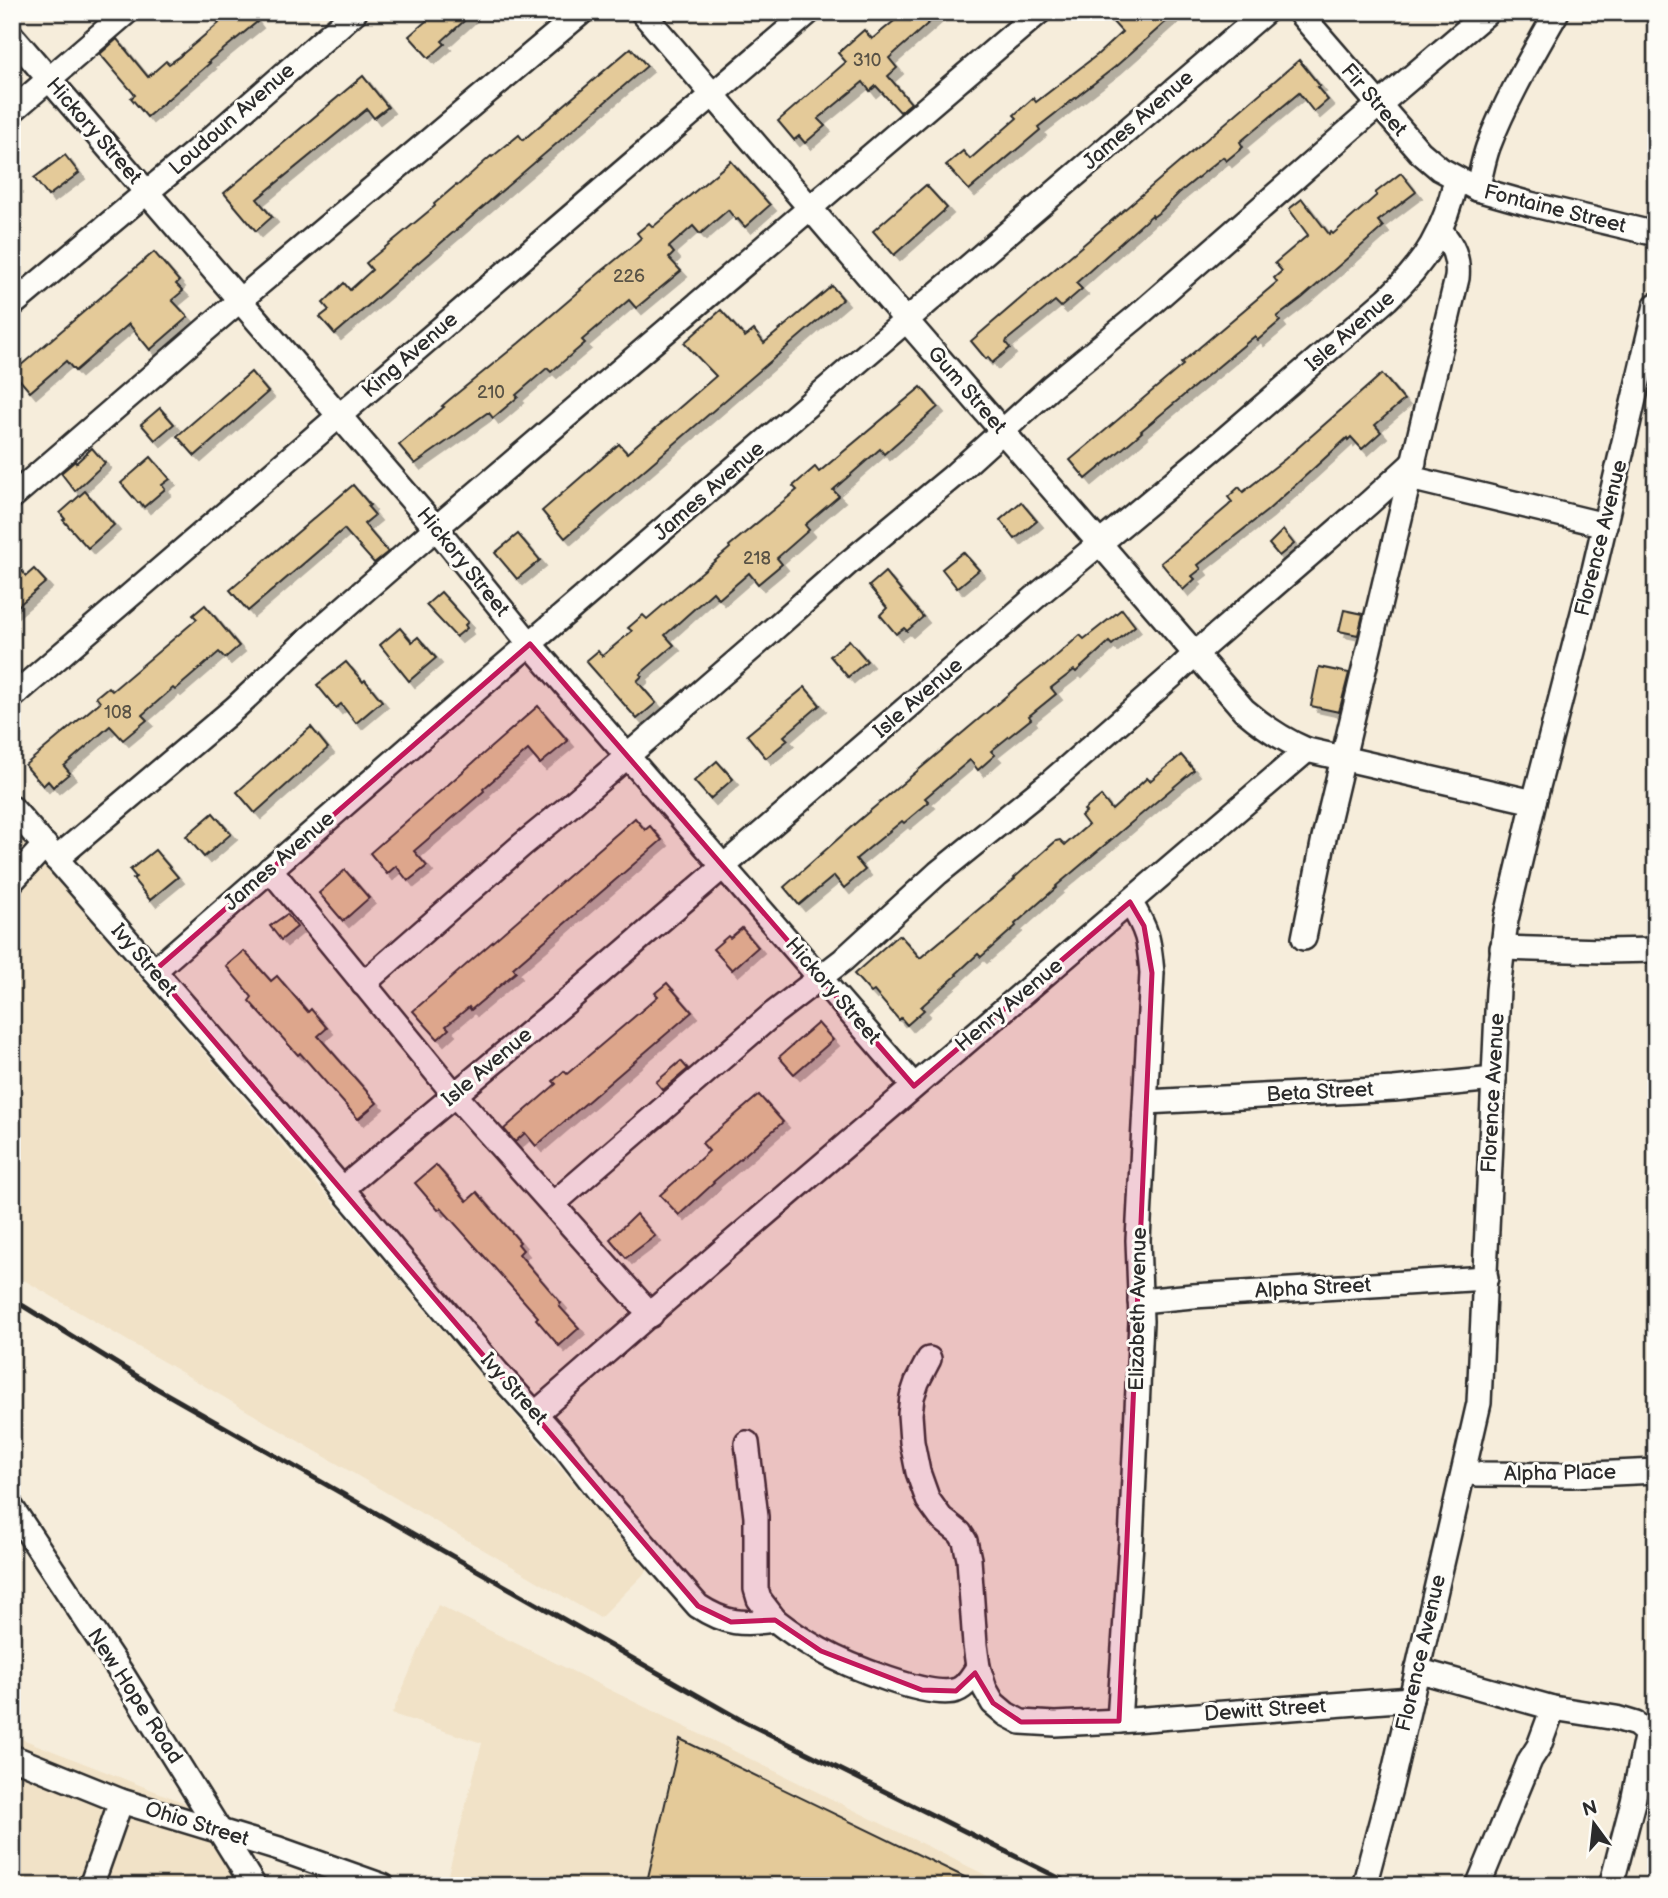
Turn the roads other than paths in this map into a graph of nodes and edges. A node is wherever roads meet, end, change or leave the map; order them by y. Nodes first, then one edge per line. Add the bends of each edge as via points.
1 (127, 12) edge
2 (355, 12) edge
3 (582, 12) edge
4 (642, 12) edge
5 (808, 12) edge
6 (1038, 12) edge
7 (1265, 12) edge
8 (1299, 12) edge
9 (1488, 12) edge
10 (1557, 12) edge
11 (12, 36) edge
12 (49, 79) junction
13 (713, 94) junction
14 (1379, 106) junction
15 (12, 111) edge
16 (1467, 184) junction
17 (147, 193) junction
18 (810, 206) junction
19 (1440, 230) junction
20 (1656, 234) edge
21 (240, 300) junction
22 (12, 305) edge
23 (1656, 305) edge
24 (906, 320) junction
25 (339, 416) junction
26 (1002, 430) junction
27 (1412, 470) junction
28 (12, 497) edge
29 (1605, 525) junction
30 (436, 528) junction
31 (1100, 544) junction
32 (530, 644) junction
33 (1195, 654) junction
34 (12, 697) edge
35 (1307, 750) junction
36 (628, 755) junction
37 (1343, 758) junction
38 (1534, 802) junction
39 (12, 807) edge
40 (51, 852) junction
41 (723, 865) junction
42 (270, 869) junction
43 (12, 881) edge
44 (1130, 902) junction
45 (1304, 938) dead end
46 (1502, 948) junction
47 (1656, 950) edge
48 (154, 971) junction
49 (820, 977) junction
50 (363, 984) junction
51 (1493, 1079) junction
52 (914, 1086) junction
53 (454, 1094) junction
54 (1146, 1102) junction
55 (342, 1189) junction
56 (553, 1204) junction
57 (1486, 1278) junction
58 (1140, 1301) junction
59 (651, 1315) junction
60 (929, 1359) dead end
61 (535, 1414) junction
62 (747, 1443) dead end
63 (1656, 1471) edge
64 (1464, 1472) junction
65 (12, 1508) edge
66 (775, 1620) junction
67 (978, 1667) junction
68 (1417, 1670) junction
69 (1411, 1699) junction
70 (1553, 1708) junction
71 (1119, 1721) junction
72 (12, 1757) edge
73 (121, 1801) junction
74 (219, 1830) junction
75 (92, 1886) edge
76 (254, 1886) edge
77 (383, 1886) edge
78 (1364, 1886) edge
79 (1478, 1886) edge
80 (1611, 1886) edge

1 - 12 street
2 - 17 street, Loudoun Avenue
3 - 21 street
4 - 13 street, Gum Street
5 - 13 street, King Avenue
6 - 18 street
7 - 24 street, James Avenue
8 - 14 street, Fir Street
9 - 14 street
10 - 16 street, Isle Avenue
11 - 12 street, Hickory Street
12 - 15 street
12 - 17 street, Hickory Street
13 - 18 street, Gum Street
13 - 25 street, King Avenue
14 - 16 street, Fir Street via 1420,152
14 - 26 street
16 - 19 street, Isle Avenue
16 - 20 street, Fontaine Street
17 - 21 street, Hickory Street
17 - 22 street, Loudoun Avenue
18 - 24 street, Gum Street
18 - 30 street
19 - 27 street via 1455,250 1457,278
19 - 31 street, Isle Avenue via 1410,277 1387,299
21 - 25 street, Hickory Street
21 - 28 street
23 - 29 street, Florence Avenue
24 - 26 street, Gum Street
24 - 32 street, James Avenue
25 - 30 street, Hickory Street
25 - 34 street, King Avenue
26 - 31 street, Gum Street
26 - 36 street
27 - 29 street
27 - 33 street
27 - 37 street
29 - 38 street, Florence Avenue
30 - 32 street, Hickory Street
30 - 40 street via 235,708
31 - 33 street, Gum Street
31 - 41 street, Isle Avenue
32 - 36 street, Hickory Street
32 - 42 street, James Avenue
33 - 35 street, Gum Street via 1244,710 1286,741
33 - 49 street
35 - 37 street
35 - 44 street, Henry Avenue
36 - 41 street, Hickory Street
36 - 50 street
37 - 38 street
37 - 45 street
38 - 46 street, Florence Avenue
39 - 40 street, Ivy Street
40 - 43 street
40 - 48 street, Ivy Street
41 - 49 street, Hickory Street
41 - 53 street, Isle Avenue
42 - 48 street, James Avenue
42 - 50 street
44 - 52 street, Henry Avenue
44 - 54 street, Elizabeth Avenue via 1149,941 1152,973
46 - 47 street
46 - 51 street, Florence Avenue
48 - 55 street, Ivy Street
49 - 52 street, Hickory Street
49 - 56 street
50 - 53 street
51 - 54 street, Beta Street
51 - 57 street, Florence Avenue
52 - 59 street, Henry Avenue
53 - 55 street, Isle Avenue
53 - 56 street
54 - 58 street, Elizabeth Avenue via 1138,1240
55 - 61 street, Ivy Street
56 - 59 street
57 - 58 street, Alpha Street
57 - 64 street, Florence Avenue via 1479,1403
58 - 71 street, Elizabeth Avenue
59 - 61 street, Henry Avenue
60 - 67 street via 912,1397 912,1443 928,1500 965,1541
61 - 66 street, Ivy Street via 698,1606 731,1622
62 - 66 street via 756,1517 756,1589
63 - 64 street, Alpha Place via 1572,1475
64 - 68 street, Florence Avenue
65 - 74 street, New Hope Road
66 - 67 street via 821,1651 922,1690 956,1691
67 - 71 street via 993,1703 1021,1722
68 - 69 street, Florence Avenue
68 - 70 street
69 - 71 street, Dewitt Street
69 - 78 street, Florence Avenue
70 - 79 street
70 - 80 street via 1636,1724 1646,1737
72 - 73 street, Ohio Street
73 - 74 street, Ohio Street
73 - 75 street
74 - 76 street, New Hope Road
74 - 77 street, Ohio Street

